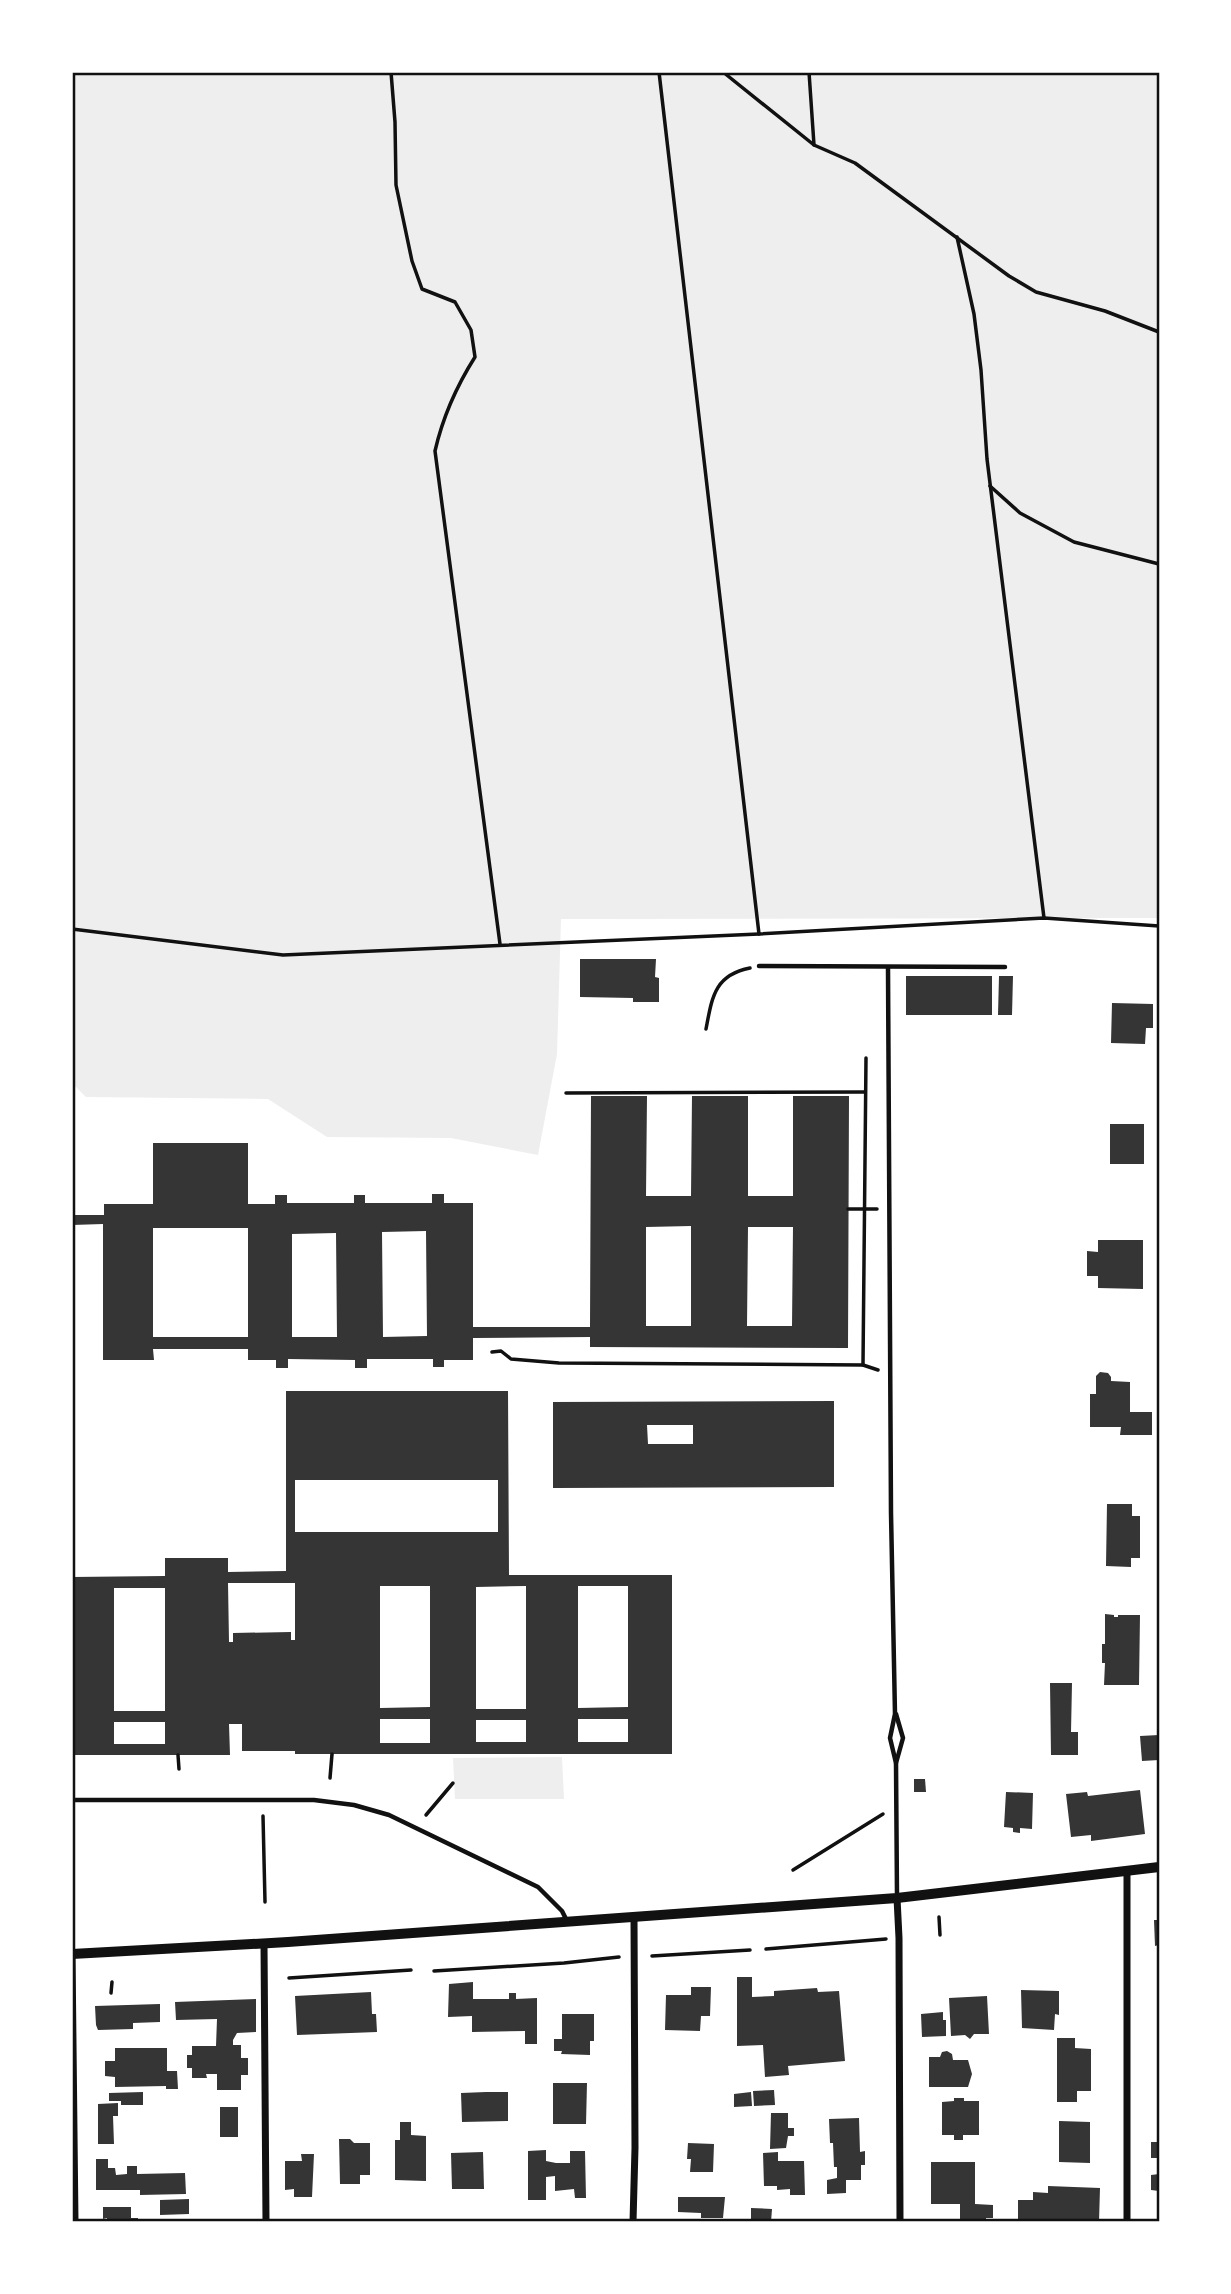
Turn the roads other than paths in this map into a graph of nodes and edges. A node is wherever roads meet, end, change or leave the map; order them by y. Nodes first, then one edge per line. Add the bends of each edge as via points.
1 (759, 966) road end
2 (1005, 967) dead end
3 (888, 968) junction
4 (895, 1714) junction
5 (896, 1763) junction
6 (72, 1800) edge
7 (1159, 1867) edge
8 (1127, 1870) junction
9 (897, 1898) junction
10 (634, 1917) junction
11 (567, 1922) junction
12 (264, 1943) junction
13 (72, 1954) edge
14 (75, 2222) edge
15 (266, 2222) edge
16 (634, 2222) edge
17 (900, 2222) edge
18 (1127, 2222) edge

1 - 3 lane
2 - 3 lane
3 - 4 lane
4 - 5 lane via 890,1738
4 - 5 lane via 904,1738
5 - 9 lane
6 - 11 lane via 314,1800 354,1805 389,1815 538,1887
7 - 8 street
8 - 9 street
8 - 18 street
9 - 10 street
9 - 17 street
10 - 11 street
10 - 16 street
11 - 12 street
12 - 13 street
12 - 15 street
13 - 14 street

